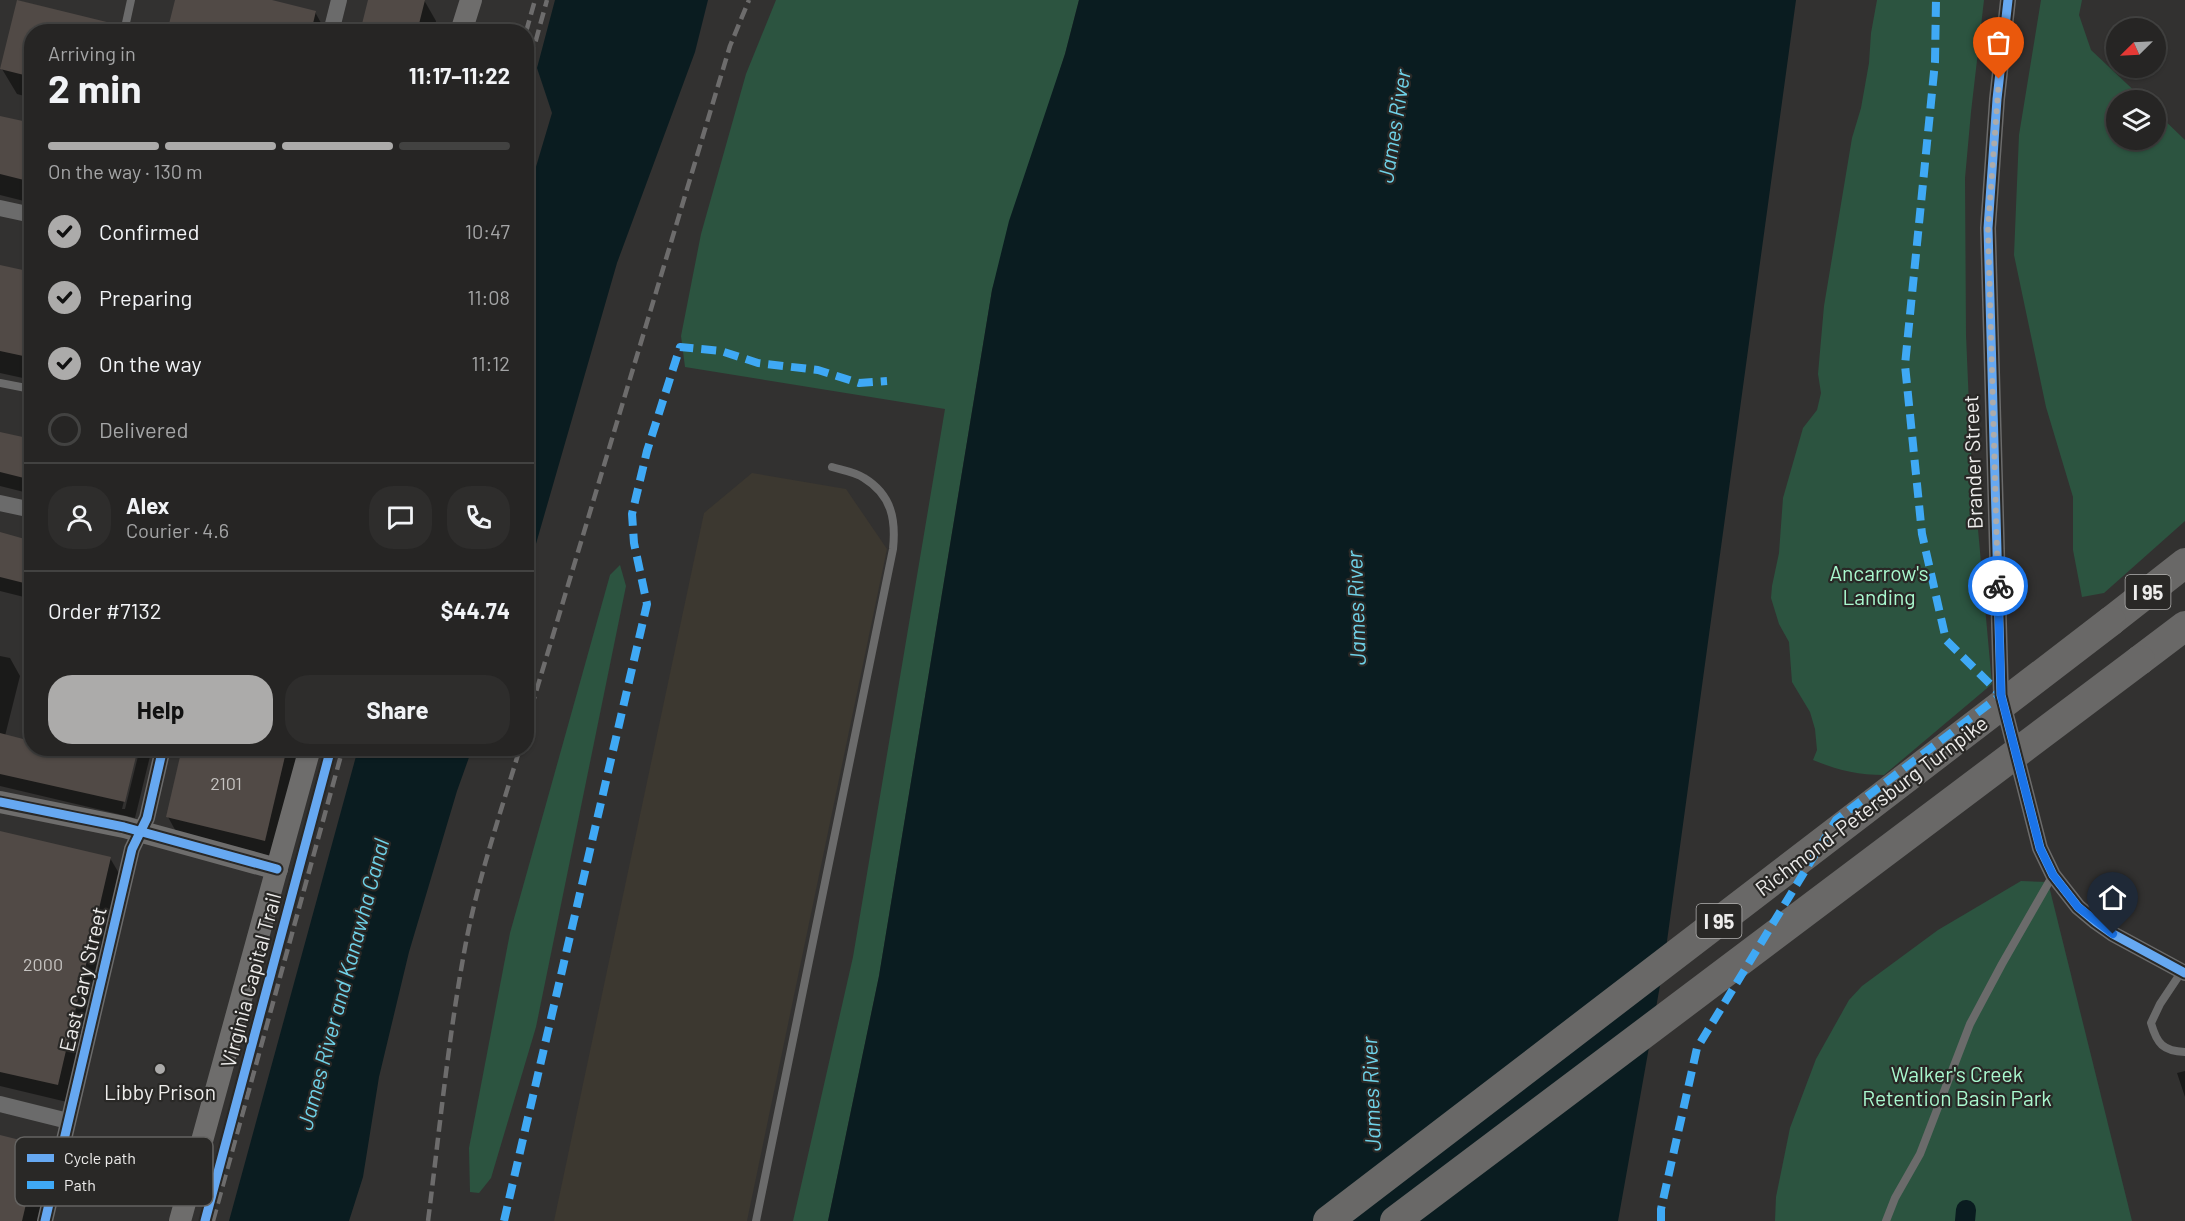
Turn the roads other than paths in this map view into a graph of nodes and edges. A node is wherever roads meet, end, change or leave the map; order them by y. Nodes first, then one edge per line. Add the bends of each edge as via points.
1 (131, 0) edge
2 (339, 0) edge
3 (471, 0) edge
4 (2008, 0) edge
5 (126, 24) edge
6 (334, 24) edge
7 (464, 24) edge
8 (0, 208) edge
9 (24, 213) edge
10 (0, 382) edge
11 (24, 388) edge
12 (832, 467) dead end
13 (0, 502) edge
14 (24, 508) edge
15 (2185, 563) edge
16 (2185, 626) edge
17 (161, 756) edge
18 (308, 756) edge
19 (0, 802) edge
20 (140, 832) junction
21 (277, 869) junction
22 (2053, 875) junction
23 (2184, 972) edge
24 (2185, 1052) edge
25 (0, 1104) edge
26 (68, 1120) junction
27 (64, 1137) edge
28 (203, 1137) edge
29 (48, 1206) edge
30 (184, 1206) edge
31 (45, 1221) edge
32 (180, 1221) edge
33 (756, 1221) edge
34 (1328, 1221) edge
35 (1395, 1221) edge
36 (1886, 1221) edge

1 - 5 lane
2 - 6 street
3 - 7 main road
4 - 22 street, Brander Street via 1988,228 2001,695 2040,848
8 - 9 street
10 - 11 lane
12 - 33 lane via 864,477 882,493 892,509 895,530
13 - 14 street
15 - 34 highway, Richmond-Petersburg Turnpike / I 95, bridge
16 - 35 highway, I 95, bridge
17 - 20 street, East Cary Street
18 - 21 main road
19 - 20 main road
20 - 21 main road
20 - 26 street, East Cary Street via 132,849
21 - 28 main road
22 - 23 street, Brander Street via 2078,907 2113,934
22 - 36 lane via 1970,1024 1920,1154 1894,1198
23 - 24 lane via 2151,1023 2155,1037 2164,1047
25 - 26 street
26 - 27 street, East Cary Street
29 - 31 street, East Cary Street
30 - 32 main road

